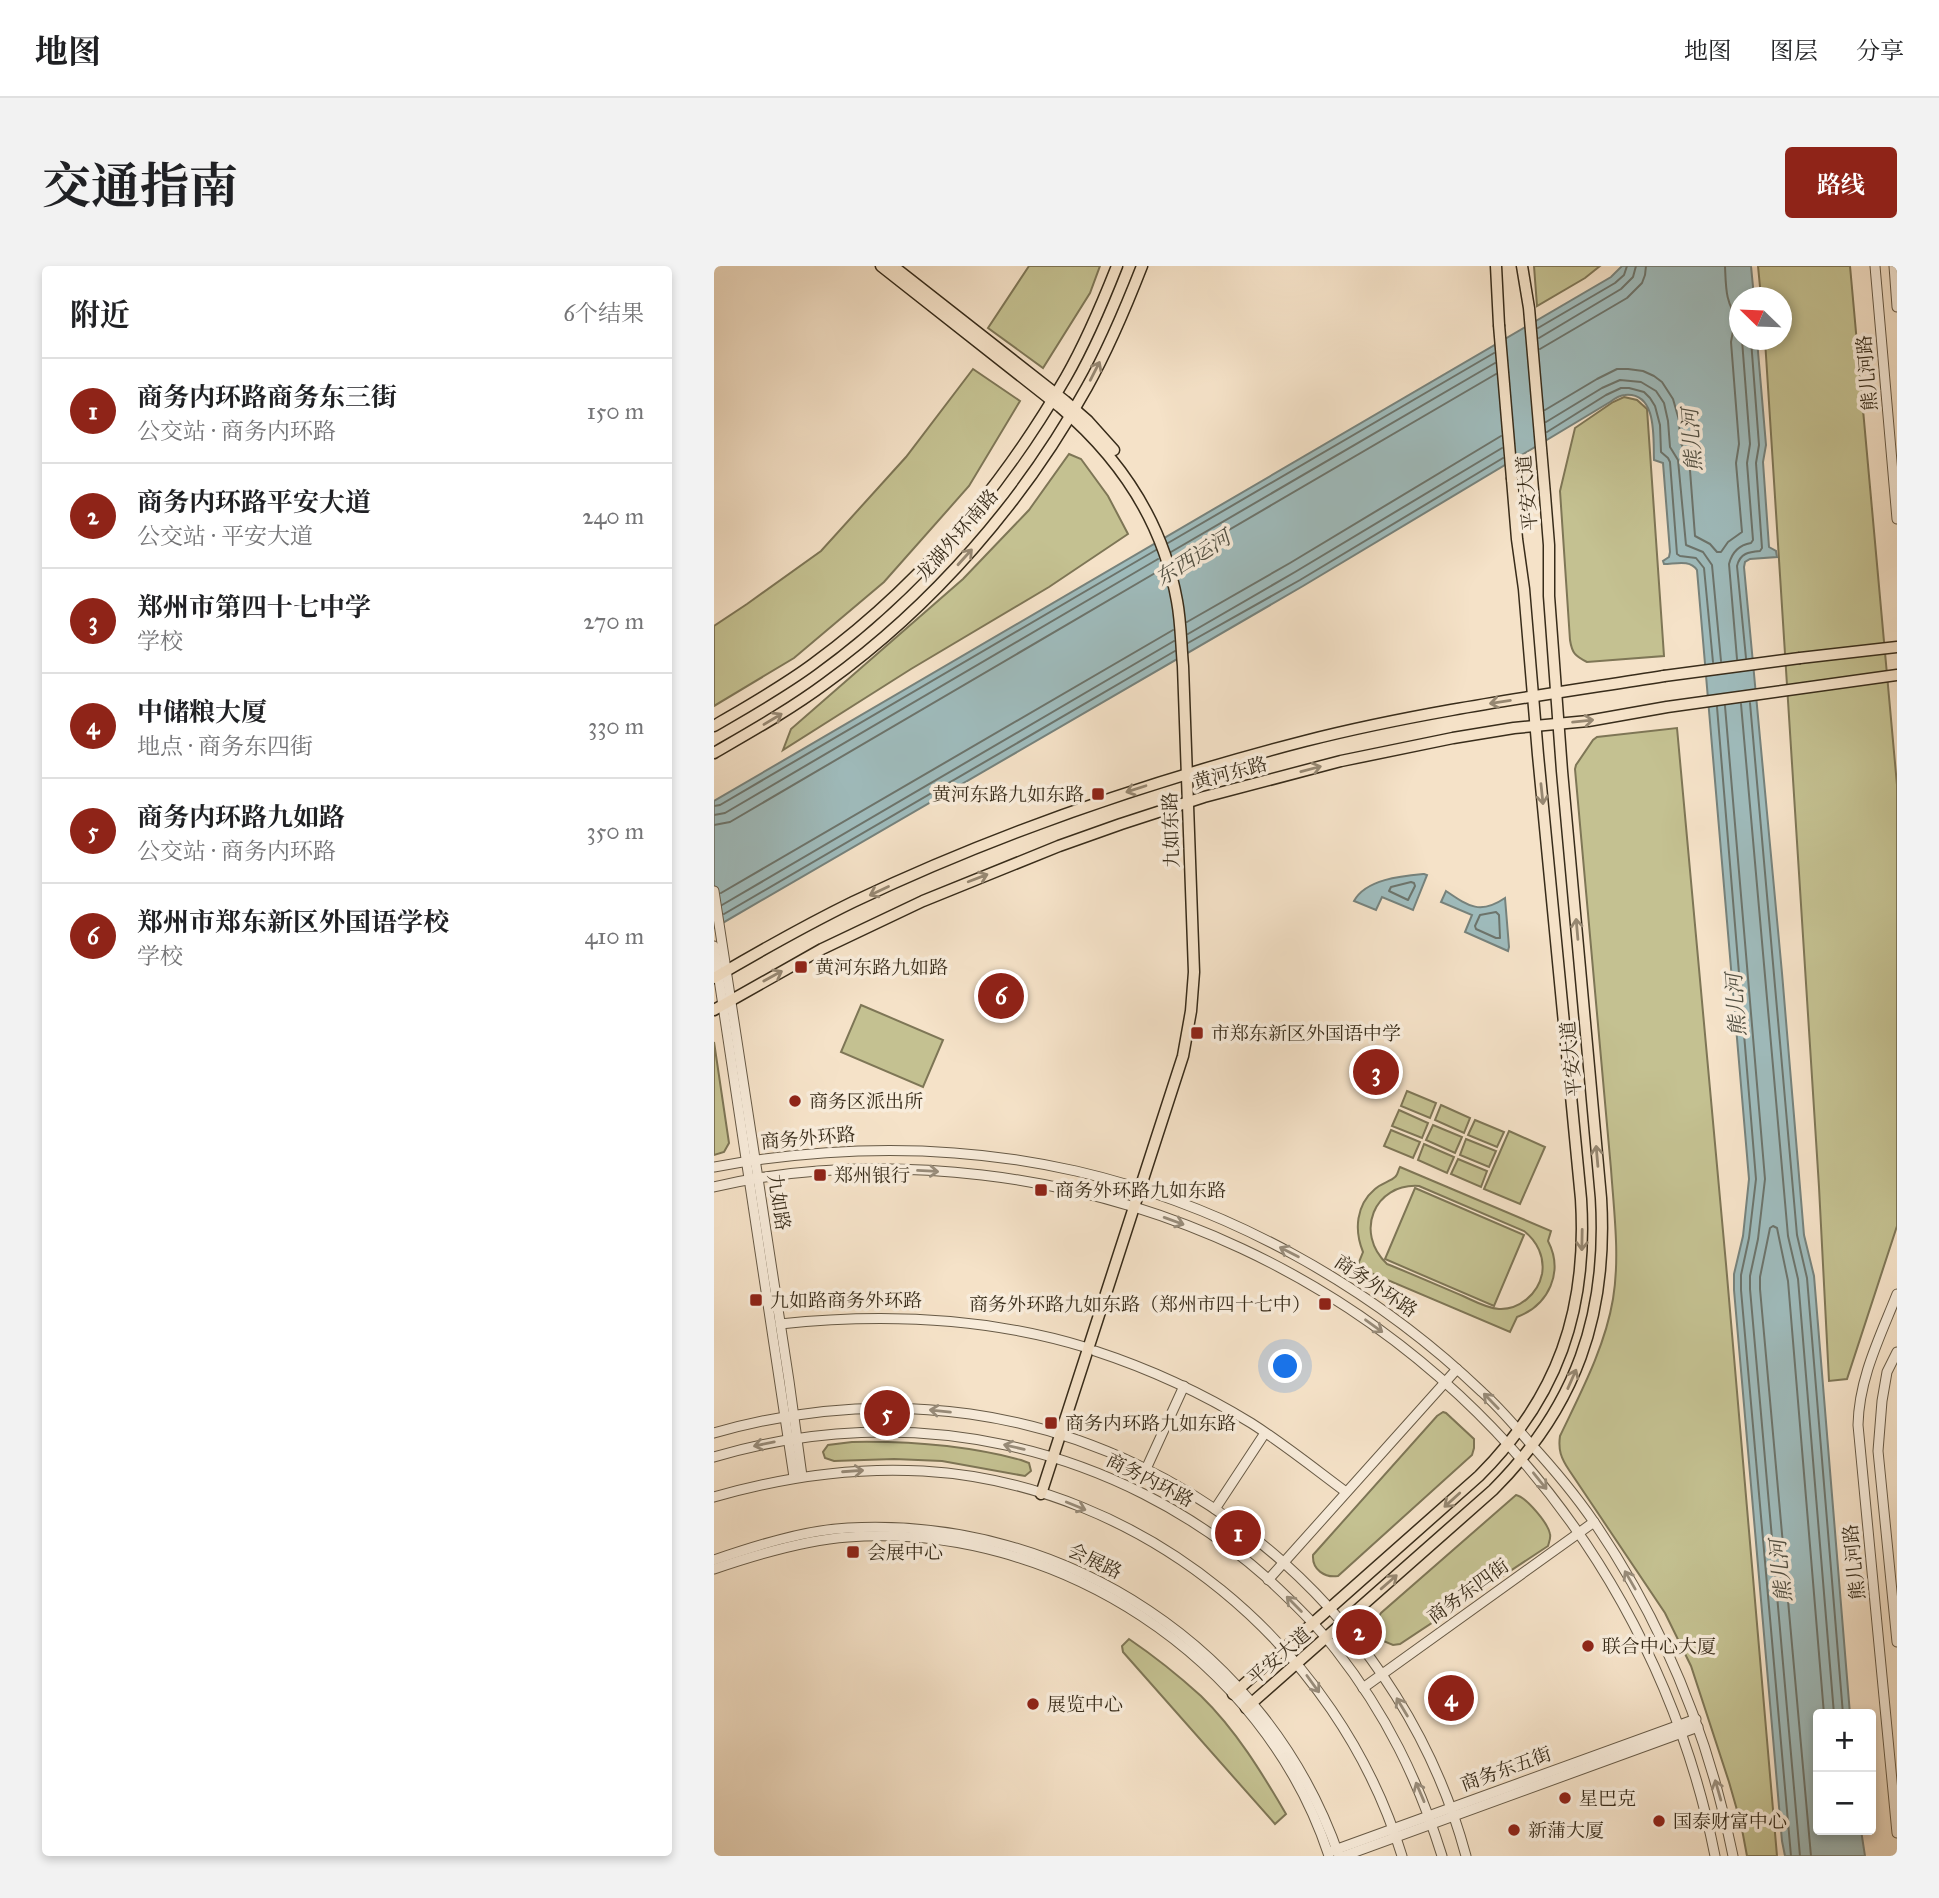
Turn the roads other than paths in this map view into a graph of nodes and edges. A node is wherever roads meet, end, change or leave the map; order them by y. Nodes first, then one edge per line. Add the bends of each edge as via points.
1 (881, 266) edge
2 (893, 266) edge
3 (1117, 266) edge
4 (1142, 266) edge
5 (1496, 266) edge
6 (1522, 266) edge
7 (1875, 266) edge
8 (1894, 266) edge
9 (1897, 307) edge
10 (1054, 397) junction
11 (1892, 400) edge
12 (1072, 412) junction
13 (1897, 519) edge
14 (1897, 647) edge
15 (1897, 675) edge
16 (1556, 693) junction
17 (1533, 696) junction
18 (1559, 724) junction
19 (714, 726) edge
20 (1535, 726) junction
21 (714, 753) edge
22 (1190, 772) junction
23 (1191, 801) junction
24 (714, 891) edge
25 (714, 946) edge
26 (720, 974) edge
27 (723, 1005) edge
28 (751, 1160) junction
29 (714, 1167) edge
30 (753, 1179) junction
31 (714, 1186) edge
32 (1143, 1191) junction
33 (1137, 1208) junction
34 (1897, 1294) edge
35 (780, 1324) junction
36 (1092, 1349) junction
37 (1897, 1353) edge
38 (1457, 1368) junction
39 (1445, 1382) junction
40 (1184, 1387) junction
41 (790, 1416) junction
42 (1519, 1431) junction
43 (714, 1433) edge
44 (1265, 1433) junction
45 (1064, 1436) junction
46 (793, 1439) junction
47 (1508, 1446) junction
48 (1533, 1446) junction
49 (714, 1457) edge
50 (1057, 1458) junction
51 (1522, 1460) junction
52 (1146, 1469) junction
53 (798, 1477) junction
54 (1346, 1492) junction
55 (1045, 1495) junction
56 (714, 1497) edge
57 (1215, 1509) junction
58 (1594, 1522) junction
59 (1579, 1532) junction
60 (714, 1560) edge
61 (1284, 1562) junction
62 (714, 1569) edge
63 (1268, 1580) junction
64 (1330, 1608) junction
65 (1343, 1622) junction
66 (1313, 1623) junction
67 (1326, 1638) junction
68 (1897, 1642) edge
69 (1284, 1649) junction
70 (1297, 1663) junction
71 (1382, 1675) junction
72 (1363, 1688) junction
73 (1236, 1691) junction
74 (1249, 1706) junction
75 (1697, 1723) junction
76 (1680, 1729) junction
77 (1452, 1812) junction
78 (1430, 1820) junction
79 (1394, 1833) junction
80 (1897, 1833) edge
81 (1335, 1854) edge
82 (1402, 1856) edge
83 (1442, 1856) edge
84 (1466, 1856) edge
85 (1715, 1856) edge
86 (1733, 1856) edge

1 - 10 main road, 九如东路
2 - 10 main road, 九如东路
3 - 10 main road, 龙湖外环南路
12 -> 4 main road, 龙湖外环南路 via 1113,336
5 - 17 main road, 平安大道, bridge
6 - 16 main road, 平安大道 via 1549,545
7 - 11 street, 熊儿河路
8 - 9 street
10 - 12 main road, 九如东路
10 - 19 main road, 龙湖外环南路 via 979,504 890,600 814,663
11 - 13 street, 熊儿河路
21 -> 12 main road, 龙湖外环南路 via 828,682 906,617 989,529
12 - 22 main road, 九如东路 via 1133,488 1154,522 1166,556 1187,670
14 - 16 main road, 黄河东路, bridge
18 -> 15 main road, 黄河东路
16 - 17 main road, 黄河东路
16 - 18 main road, 平安大道
17 - 20 main road, 平安大道
17 -> 22 main road, 黄河东路 via 1335,734
18 - 20 main road, 黄河东路
48 -> 18 main road, 平安大道 via 1559,1406 1584,1350 1602,1261 1601,1198
23 -> 20 main road, 黄河东路 via 1366,756
20 -> 42 main road, 平安大道 via 1583,1237 1578,1290 1565,1343 1542,1396
22 - 23 main road, 九如东路
22 -> 26 main road, 黄河东路 via 1049,820 912,875 809,924
27 -> 23 main road, 黄河东路 via 822,949 923,901 1059,846
23 - 32 main road, 九如东路 via 1191,1011 1183,1056
24 - 26 street, 九如路 via 721,938
25 - 26 street, 九如路
26 - 27 street, 九如路
27 - 28 street, 九如路
28 - 29 street, 商务外环路
28 - 30 street, 九如路
28 - 32 street, 商务外环路 via 864,1150 958,1153 1052,1166
30 - 31 street, 商务外环路
30 -> 33 street, 商务外环路 via 824,1171 956,1172 1049,1185
30 - 35 street, 九如路
30 - 41 street, 九如路
32 - 33 main road, 九如东路
38 -> 32 street, 商务外环路 via 1382,1309 1307,1261 1225,1222
33 - 36 main road, 九如东路
33 -> 39 street, 商务外环路 via 1228,1242 1298,1277 1371,1324
34 - 80 street, 熊儿河路 via 1866,1372 1858,1425
35 - 36 street via 877,1317 942,1320 1033,1333
35 - 41 street, 九如路
36 - 40 street
36 - 45 main road, 九如东路
37 - 68 street, 熊儿河路 via 1887,1372 1878,1451
38 - 39 street
42 -> 38 street, 商务外环路
39 - 47 street, 商务外环路
39 - 54 street
40 - 44 street
40 - 52 street
41 - 43 street
45 -> 41 street via 993,1418 929,1410 860,1409
41 - 46 street, 九如路
42 - 47 main road, 平安大道
42 - 48 street, 商务外环路
44 - 54 street
44 - 57 street
45 - 50 main road, 九如东路
45 - 52 street
46 -> 49 street, 商务内环路
50 -> 46 street, 商务内环路 via 979,1439 927,1433 861,1432
46 - 53 street, 九如路
47 - 51 street, 商务外环路
47 -> 64 main road, 平安大道
48 - 51 main road, 平安大道
48 - 58 street, 商务外环路
50 - 55 main road, 九如东路
50 - 63 street, 商务内环路 via 1153,1498 1213,1535
51 -> 59 street, 商务外环路
65 -> 51 main road, 平安大道
52 - 57 street
53 -> 55 street via 863,1470 924,1471
53 - 56 street
54 - 61 street
55 -> 69 street via 1115,1522 1175,1556 1227,1595
57 - 61 street
58 - 59 street, 商务东四街
75 -> 58 street, 商务外环路 via 1654,1625
59 - 71 street, 商务东四街
59 - 76 street, 商务外环路 via 1644,1644
60 - 73 street, 会展路 via 847,1528 904,1528 976,1537 1080,1572 1133,1600 1189,1640
61 - 63 street
61 - 64 street
62 - 73 street, 会展路 via 772,1551 847,1537 903,1537 974,1545 1047,1568 1129,1607
66 -> 63 street, 商务内环路
64 - 65 street
64 - 66 main road, 平安大道
65 - 67 main road, 平安大道
65 - 71 street
66 - 67 street, 商务内环路
66 - 69 main road, 平安大道
67 - 70 main road, 平安大道
67 - 72 street, 商务内环路
69 - 70 street
69 - 73 main road, 平安大道
70 - 74 main road, 平安大道
70 -> 79 street via 1347,1733
71 - 72 street, 商务东四街
77 -> 71 street via 1421,1741
78 -> 72 street, 商务内环路 via 1401,1751
73 - 74 street, 会展路
74 - 81 street, 会展路
75 - 76 street, 商务东五街
86 -> 75 street, 商务外环路
76 - 77 street, 商务东五街
76 - 85 street, 商务外环路
77 - 78 street, 商务东五街
77 - 84 street
78 - 79 street, 商务东五街
78 - 83 street, 商务内环路
79 - 81 street, 商务东五街
79 - 82 street

